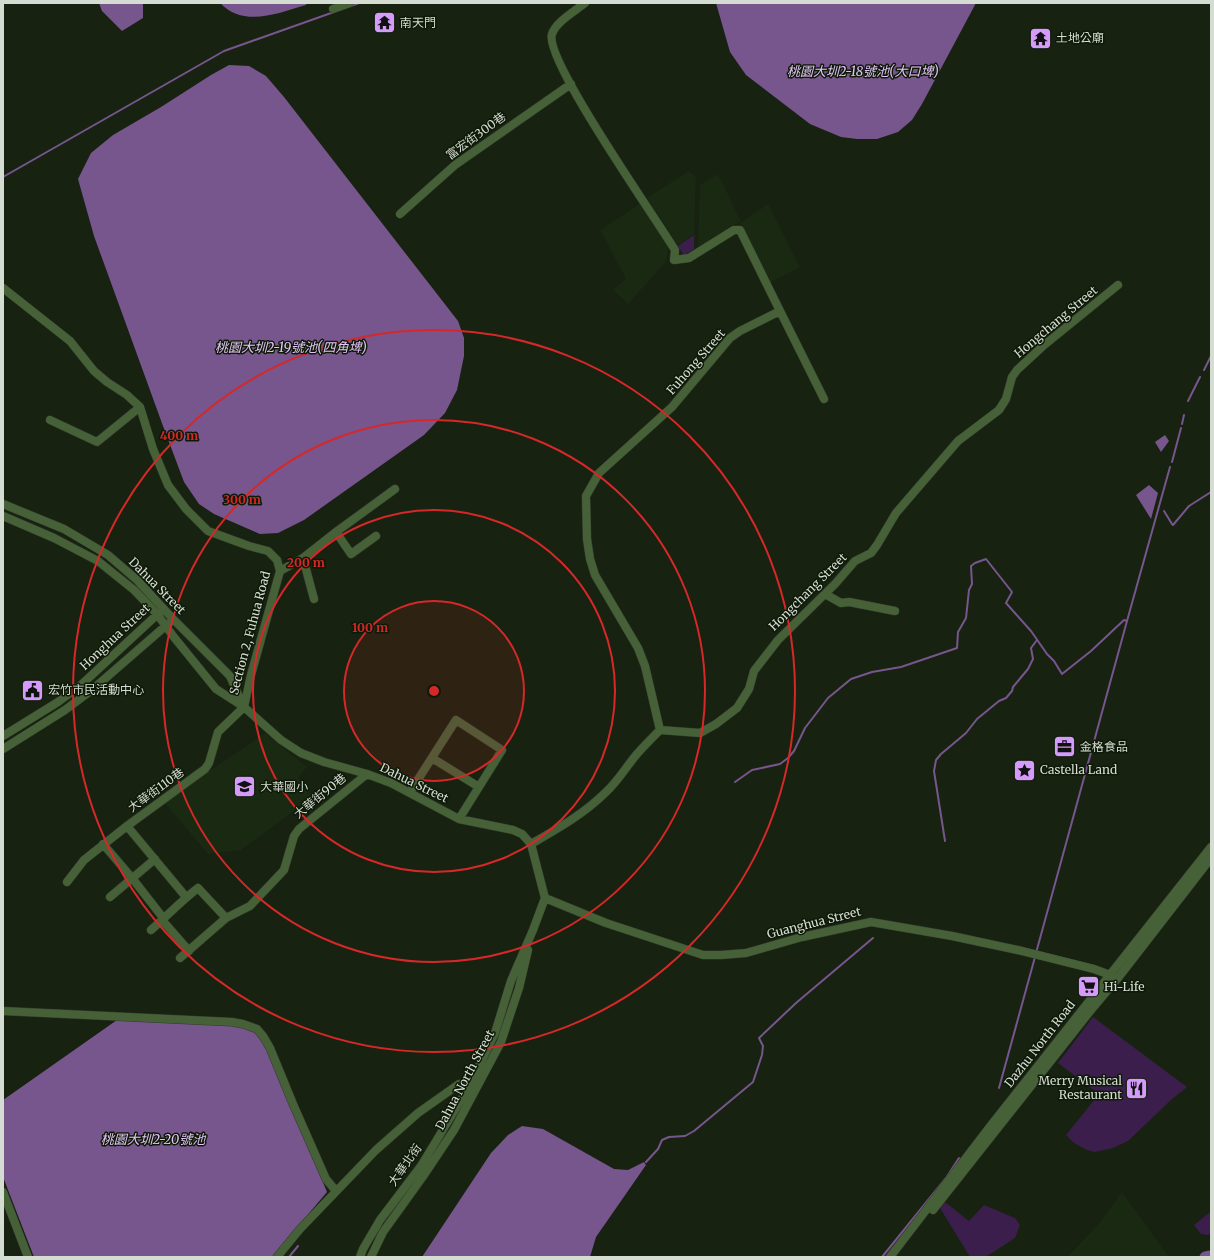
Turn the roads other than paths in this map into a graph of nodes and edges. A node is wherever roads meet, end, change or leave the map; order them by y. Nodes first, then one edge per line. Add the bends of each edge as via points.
1 (350, 3) edge
2 (585, 3) edge
3 (333, 9) dead end
4 (571, 84) junction
5 (400, 214) dead end
6 (1118, 285) dead end
7 (3, 288) edge
8 (780, 311) junction
9 (824, 399) dead end
10 (140, 407) junction
11 (50, 420) dead end
12 (395, 489) dead end
13 (3, 504) edge
14 (3, 516) edge
15 (67, 531) junction
16 (336, 532) junction
17 (376, 536) dead end
18 (63, 543) junction
19 (303, 558) junction
20 (280, 571) junction
21 (825, 594) junction
22 (314, 599) dead end
23 (164, 609) junction
24 (896, 611) dead end
25 (157, 614) junction
26 (173, 619) junction
27 (166, 626) junction
28 (60, 701) junction
29 (244, 707) junction
30 (65, 710) junction
31 (660, 730) junction
32 (3, 736) edge
33 (3, 747) edge
34 (432, 758) junction
35 (367, 774) junction
36 (479, 787) junction
37 (410, 792) junction
38 (459, 819) junction
39 (127, 826) junction
40 (103, 844) junction
41 (531, 844) junction
42 (1211, 847) edge
43 (1211, 858) edge
44 (155, 859) junction
45 (132, 878) junction
46 (67, 882) dead end
47 (110, 897) dead end
48 (186, 897) junction
49 (545, 898) junction
50 (226, 918) junction
51 (163, 919) junction
52 (151, 930) dead end
53 (189, 951) junction
54 (180, 958) dead end
55 (1110, 975) junction
56 (1118, 978) junction
57 (3, 1011) edge
58 (473, 1086) junction
59 (336, 1191) junction
60 (3, 1192) edge
61 (28, 1257) edge
62 (277, 1257) edge
63 (360, 1257) edge
64 (371, 1257) edge
65 (890, 1257) edge
66 (896, 1257) edge

1 - 3 street
2 - 4 street via 557,25 551,35 553,49
4 - 5 street, 富宏街300巷 via 455,165
4 - 8 street via 591,122 675,250 674,260 689,258 734,230 740,230
6 - 21 street, Hongchang Street via 1017,370 999,410 958,441 896,513 871,553 855,561
7 - 10 street via 70,341 94,371
8 - 9 street
8 - 31 street, Fuhong Street via 730,338 672,407 599,473 586,496 590,560 595,575 638,648 645,666
10 - 11 street via 97,442
10 - 20 street, Section 2, Fuhua Road via 168,485 186,509 208,531 268,551 277,560
12 - 16 street
13 - 15 street, Dahua Street
14 - 18 street, Dahua Street
15 - 18 street
15 - 23 street, Dahua Street via 108,555 137,580
16 - 17 street via 351,554
16 - 19 street
18 - 25 street, Dahua Street via 98,560 134,590
19 - 20 street
19 - 22 street
20 - 29 street, Section 2, Fuhua Road
21 - 24 street via 841,603
21 - 31 street, Hongchang Street via 778,640 754,671 749,689 737,708 700,733
23 - 25 street, Honghua Street
23 - 26 street, Dahua Street
25 - 27 street, Dahua Street
25 - 28 street, Honghua Street via 81,685
26 - 27 street, Honghua Street
26 - 29 street, Dahua Street via 230,676
27 - 29 street, Dahua Street via 216,689
27 - 30 street, Honghua Street
28 - 30 street
28 - 32 street, Honghua Street
29 - 35 street, Dahua Street via 280,740 301,753
29 - 39 street, 大華街110巷 via 218,732 205,770
30 - 33 street, Honghua Street
31 - 41 street via 593,804
34 - 36 street
34 - 36 street via 456,720 502,750
34 - 37 street
35 - 37 street, Dahua Street
35 - 50 street, 大華街90巷 via 299,829 294,836 284,870 250,906
36 - 38 street
37 - 38 street, Dahua Street
38 - 41 street, Dahua Street via 513,830 522,834
39 - 40 street, 大華街110巷
39 - 44 street
40 - 45 street
40 - 46 street, 大華街110巷 via 84,860
41 - 49 street
42 - 55 street, Dazhu North Road
43 - 56 street, Dazhu North Road
44 - 45 street
44 - 48 street
45 - 47 street
45 - 51 street
48 - 50 street via 198,888
48 - 51 street
49 - 55 street, Guanghua Street via 606,923 703,955 746,953 802,937 871,922 913,928 1052,958
49 - 58 street, 大華北街 via 511,980 496,1033
50 - 53 street, 大華街90巷
51 - 52 street
51 - 53 street
53 - 54 street, 大華街90巷
55 - 56 street, Guanghua Street
55 - 65 street, Dazhu North Road
56 - 66 street, Dazhu North Road
57 - 59 street via 232,1022 257,1029 270,1048 326,1179
58 - 59 street via 459,1084 418,1114 376,1150
58 - 63 street, 大華北街 via 420,1166 380,1220
58 - 64 street, Dahua North Street via 454,1130 383,1232
59 - 62 street
60 - 61 street

